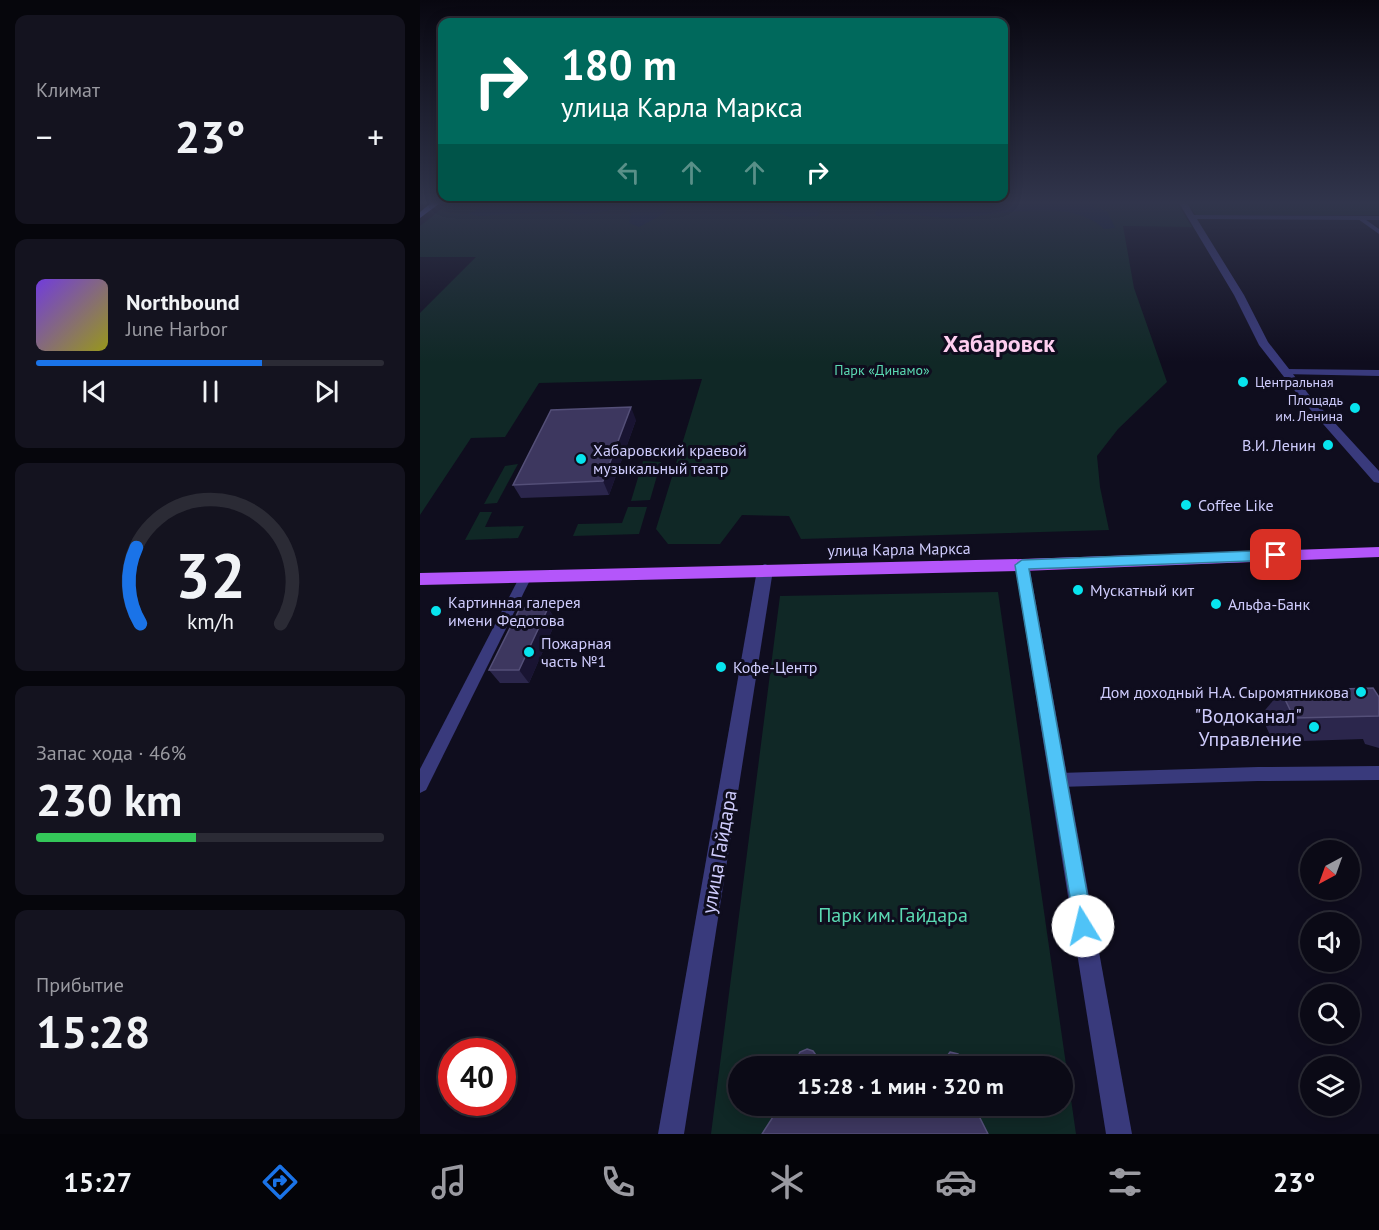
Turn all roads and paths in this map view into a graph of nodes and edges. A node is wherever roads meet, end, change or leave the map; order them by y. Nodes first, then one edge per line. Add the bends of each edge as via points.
1 (1216, 256) edge
2 (1285, 372) junction
3 (1379, 373) edge
4 (1379, 479) edge
5 (1379, 552) edge
6 (1022, 565) junction
7 (765, 570) junction
8 (526, 576) junction
9 (420, 579) edge
10 (1379, 773) edge
11 (1059, 780) junction
12 (420, 785) edge
13 (671, 1134) edge
14 (1119, 1134) edge

1 - 2 street via 1263,343
2 - 3 street
2 - 4 street
5 - 6 main road, улица Карла Маркса
6 - 7 main road, улица Карла Маркса
6 - 11 street
7 - 8 main road, улица Карла Маркса
7 - 13 street, улица Гайдара
8 - 9 main road, улица Карла Маркса
8 - 12 street
10 - 11 street
11 - 14 street

